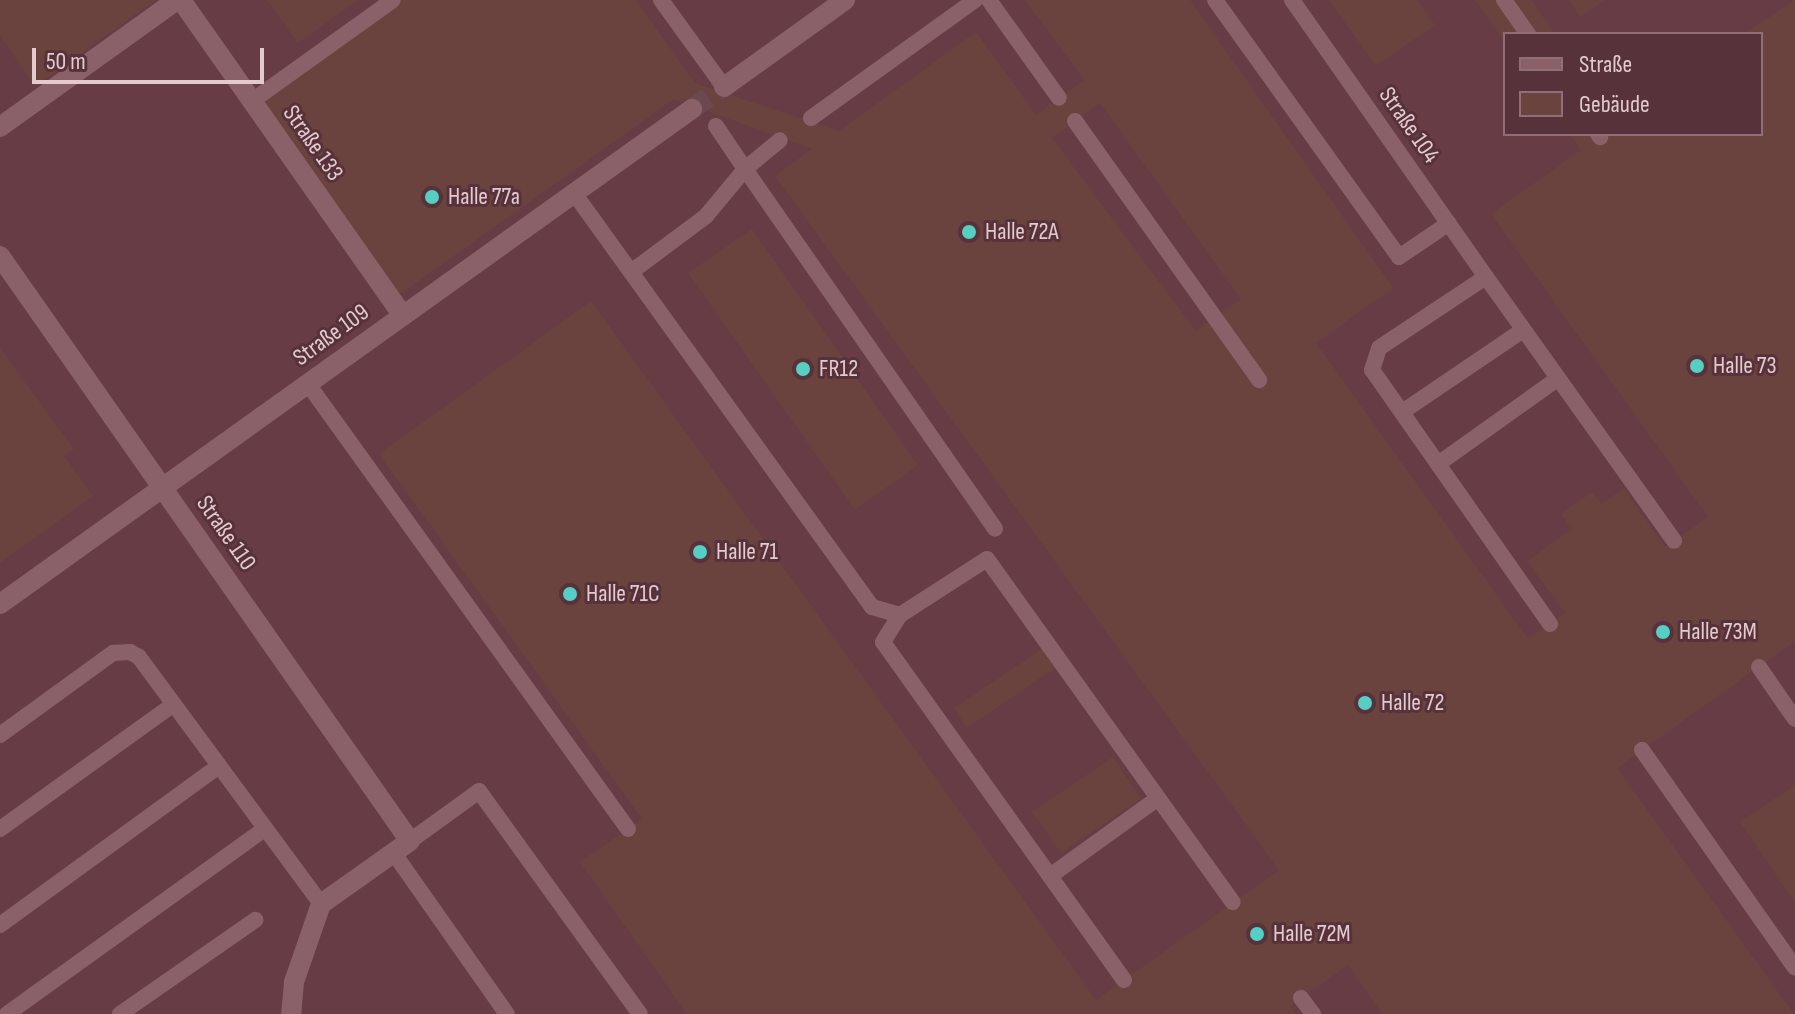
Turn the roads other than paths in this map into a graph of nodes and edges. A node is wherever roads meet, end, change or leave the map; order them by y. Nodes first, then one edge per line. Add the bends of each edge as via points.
1 (179, 0) edge
2 (393, 0) edge
3 (661, 0) edge
4 (845, 0) edge
5 (975, 0) edge
6 (989, 0) edge
7 (1215, 0) edge
8 (1292, 0) edge
9 (1504, 0) edge
10 (1527, 32) edge
11 (724, 87) joint
12 (1059, 98) dead end
13 (252, 101) junction
14 (692, 109) tunnel mouth
15 (811, 118) dead end
16 (1075, 121) dead end
17 (716, 126) dead end
18 (0, 127) edge
19 (780, 140) dead end
20 (745, 169) junction
21 (574, 193) junction
22 (1449, 223) junction
23 (0, 256) edge
24 (631, 272) junction
25 (1486, 277) junction
26 (403, 316) junction
27 (1523, 330) junction
28 (1557, 379) junction
29 (1259, 380) dead end
30 (308, 384) junction
31 (1402, 412) junction
32 (1438, 464) junction
33 (163, 488) junction
34 (995, 529) dead end
35 (1674, 541) dead end
36 (0, 604) edge
37 (900, 615) junction
38 (1550, 624) dead end
39 (1759, 667) dead end
40 (174, 704) junction
41 (1795, 719) edge
42 (0, 735) edge
43 (1642, 750) dead end
44 (219, 766) junction
45 (1158, 798) junction
46 (0, 829) edge
47 (264, 829) junction
48 (628, 829) dead end
49 (401, 847) junction
50 (1050, 876) junction
51 (1233, 902) dead end
52 (321, 904) junction
53 (255, 920) dead end
54 (0, 925) edge
55 (1795, 968) edge
56 (1124, 980) dead end
57 (1301, 998) dead end
58 (7, 1014) edge
59 (120, 1014) edge
60 (291, 1014) edge
61 (507, 1014) edge
62 (640, 1014) edge
63 (1313, 1014) edge

1 - 13 street, Straße 133
1 - 18 street, Straße 133
2 - 13 lane
3 - 11 lane
4 - 11 street
5 - 15 lane
6 - 12 lane
7 - 22 lane via 1399,257
8 - 22 lane, Straße 104
9 - 10 lane
13 - 26 street, Straße 133
14 - 21 street, Straße 109
16 - 29 lane
17 - 20 lane
19 - 20 lane
20 - 24 lane via 706,216
20 - 34 lane
21 - 24 lane
21 - 26 street, Straße 109
22 - 25 lane, Straße 104
23 - 33 street, Straße 110
24 - 37 lane via 872,607
25 - 27 lane, Straße 104
25 - 31 lane via 1379,348 1372,370
26 - 30 street, Straße 109
27 - 28 lane, Straße 104
27 - 31 lane
28 - 32 lane
28 - 35 lane, Straße 104
30 - 33 street, Straße 109
30 - 48 lane
31 - 32 lane
32 - 38 lane
33 - 36 street, Straße 109
33 - 49 street, Straße 110
37 - 45 lane via 987,559
37 - 50 lane via 883,642
39 - 41 lane
40 - 42 lane via 139,657 113,653
40 - 44 lane
40 - 46 lane
43 - 55 lane
44 - 47 lane
44 - 54 lane
45 - 50 lane
45 - 51 lane
47 - 52 lane
47 - 58 lane
49 - 52 street
49 - 61 lane
49 - 62 lane via 479,791
50 - 56 lane
52 - 60 street via 294,982
53 - 59 lane
57 - 63 lane

